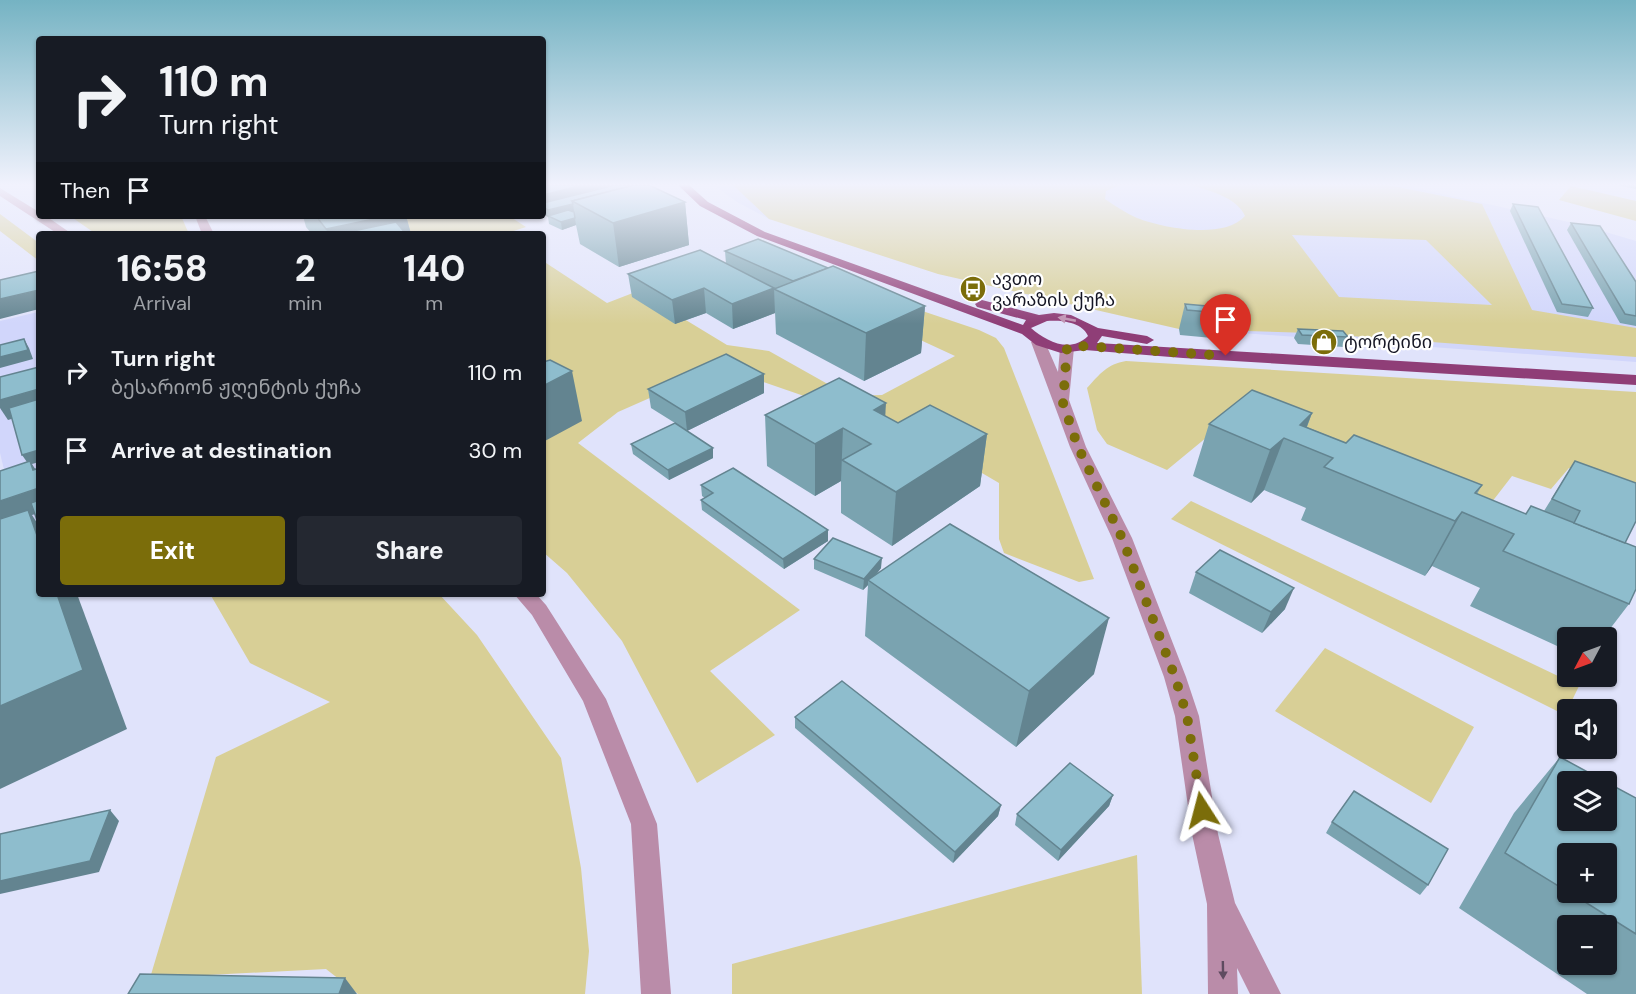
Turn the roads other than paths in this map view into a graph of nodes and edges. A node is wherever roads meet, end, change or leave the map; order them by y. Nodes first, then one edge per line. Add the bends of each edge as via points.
1 (756, 231) edge
2 (873, 276) junction
3 (1037, 319) junction
4 (1094, 331) junction
5 (1032, 336) junction
6 (1085, 346) junction
7 (1067, 348) junction
8 (1246, 357) junction
9 (1636, 380) edge
10 (1063, 403) junction
11 (527, 597) edge
12 (1221, 904) junction
13 (656, 994) edge
14 (1223, 994) edge
15 (1266, 994) edge

1 - 2 main road
2 - 3 main road
2 - 5 main road
4 -> 3 main road via 1070,318
3 - 5 main road via 1028,324
4 - 6 main road via 1092,342
4 - 8 main road
5 - 7 main road
5 - 10 street
6 - 7 main road
6 - 8 main road
7 - 10 street
8 - 9 main road
10 - 12 street via 1078,447 1122,538 1175,677 1187,716 1205,834
11 - 13 street via 539,610 594,699 644,824
12 -> 14 street
12 - 15 street

